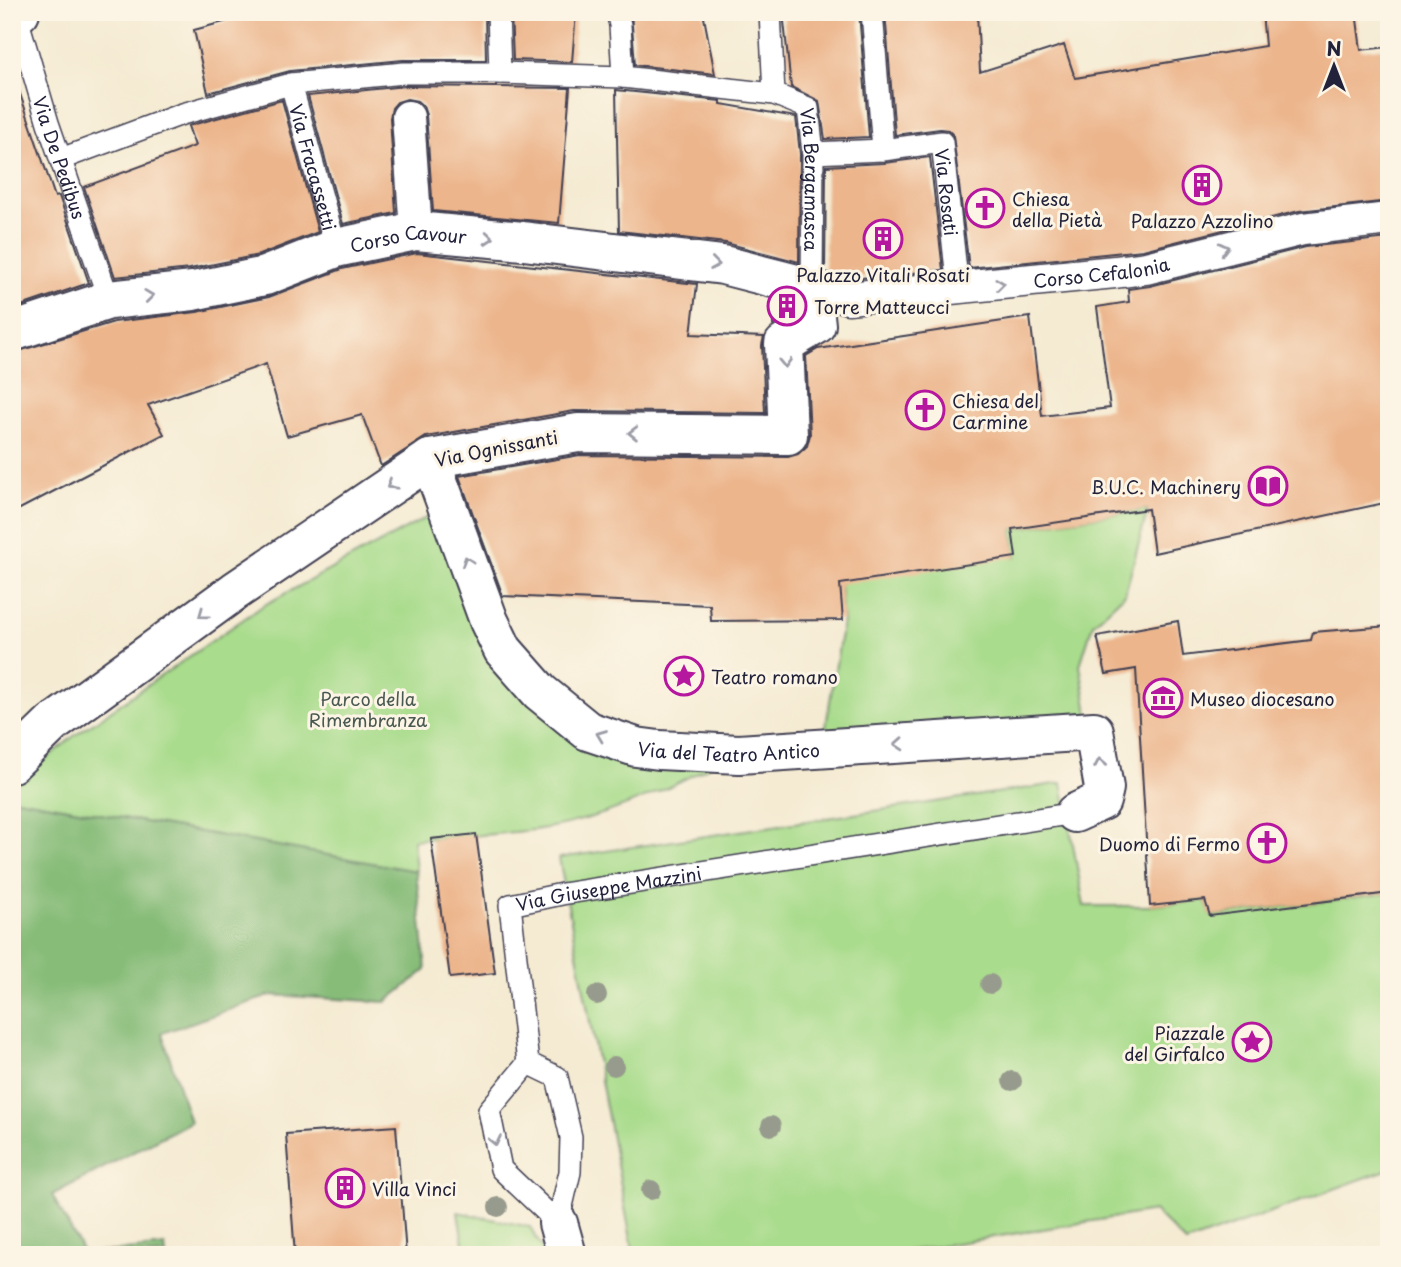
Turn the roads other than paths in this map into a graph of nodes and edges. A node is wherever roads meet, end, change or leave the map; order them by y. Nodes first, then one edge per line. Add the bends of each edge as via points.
1 (498, 12) edge
2 (617, 12) edge
3 (770, 12) edge
4 (872, 12) edge
5 (16, 14) edge
6 (500, 73) junction
7 (622, 77) junction
8 (291, 84) junction
9 (774, 94) junction
10 (408, 117) dead end
11 (883, 150) junction
12 (813, 153) junction
13 (61, 159) junction
14 (1389, 219) edge
15 (416, 231) junction
16 (336, 248) junction
17 (812, 288) junction
18 (958, 289) junction
19 (109, 300) junction
20 (12, 332) edge
21 (430, 459) junction
22 (12, 763) edge
23 (1075, 813) joint
24 (528, 1063) junction
25 (563, 1239) edge

1 - 6 lane
2 - 7 lane
3 - 9 lane
4 - 11 lane
5 - 13 lane, Via De Pedibus
6 - 7 lane
6 - 8 lane via 404,73
7 - 9 lane
8 - 13 lane via 182,114
8 - 16 lane, Via Fracassetti
9 - 12 lane, Via Bergamasca via 808,108
10 - 15 street
11 - 12 lane, Via Rosati
11 - 18 lane, Via Rosati via 942,142
12 - 17 lane, Via Bergamasca
13 - 19 lane, Via De Pedibus
18 -> 14 street, Corso Cefalonia via 1146,268 1303,229
15 - 16 street, Corso Cavour
15 -> 17 street, Corso Cavour via 723,265
19 -> 16 street, Corso Cavour via 193,291 265,276
17 - 18 street, Corso Cefalonia via 848,298
17 -> 21 street, Via Ognissanti via 816,325 785,344 788,435 578,433
19 - 20 street, Corso Cavour
21 -> 22 street, Via Ognissanti via 235,590 51,723
23 -> 21 street, Via del Teatro Antico via 1101,801 1104,788 1094,731 739,754 636,747 588,731 540,692 503,650
23 - 24 lane, Via Giuseppe Mazzini via 510,905
24 - 25 lane via 557,1077 571,1136
24 -> 25 lane via 489,1110 501,1169

